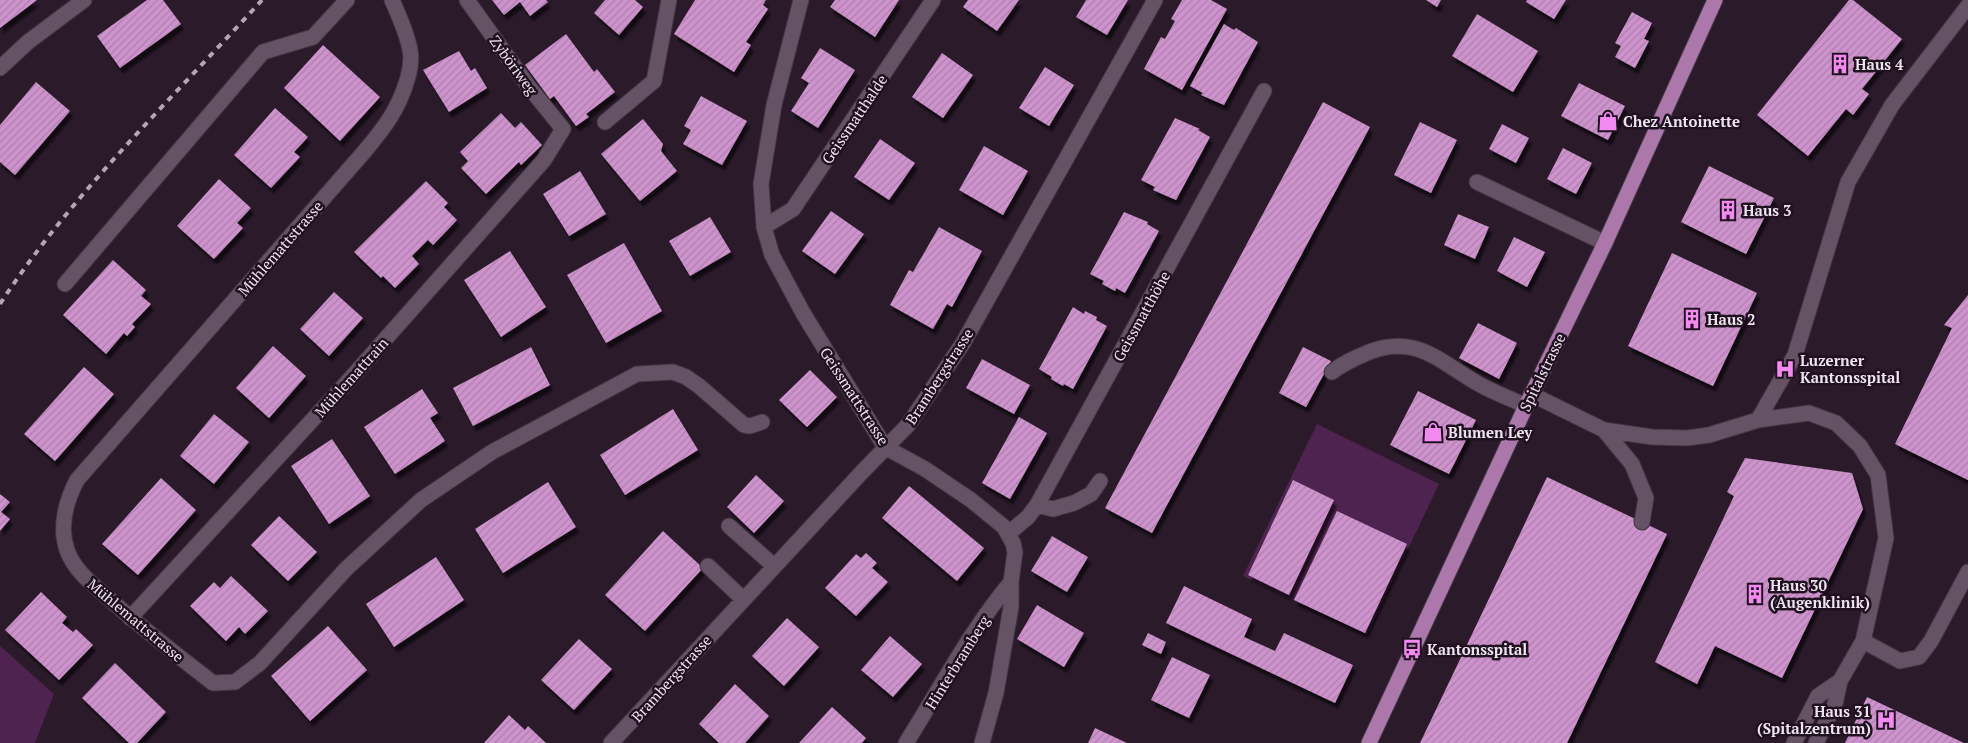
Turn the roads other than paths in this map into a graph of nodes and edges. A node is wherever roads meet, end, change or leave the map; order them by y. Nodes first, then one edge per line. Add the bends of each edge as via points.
1 (84, 0) edge
2 (347, 0) edge
3 (392, 0) edge
4 (467, 0) edge
5 (669, 0) edge
6 (801, 0) edge
7 (933, 0) edge
8 (1155, 0) edge
9 (1715, 0) edge
10 (1968, 6) edge
11 (0, 68) edge
12 (1264, 91) dead end
13 (605, 122) dead end
14 (563, 129) joint
15 (1477, 182) dead end
16 (764, 227) junction
17 (1605, 243) junction
18 (65, 284) dead end
19 (1332, 372) dead end
20 (1531, 401) junction
21 (1758, 420) junction
22 (762, 422) dead end
23 (1604, 430) junction
24 (885, 447) junction
25 (1100, 481) dead end
26 (1037, 505) junction
27 (1642, 522) dead end
28 (729, 526) dead end
29 (1009, 534) junction
30 (708, 566) dead end
31 (774, 566) junction
32 (1968, 572) edge
33 (1011, 582) junction
34 (744, 599) junction
35 (130, 618) junction
36 (1864, 641) junction
37 (1840, 681) junction
38 (611, 743) edge
39 (906, 743) edge
40 (982, 743) edge
41 (1368, 743) edge
42 (1794, 743) edge
43 (1816, 743) edge

1 - 11 street via 28,42
2 - 18 street via 313,37 263,52
3 - 35 street, Mühlemattstrasse via 411,52 403,96 394,114 85,469 73,488 64,522 67,550 84,576
4 - 14 street, Zyböriweg
5 - 13 street via 654,81
6 - 16 street, Geissmattstrasse via 774,105 761,184
7 - 16 street, Geissmatthalde via 793,209
8 - 24 street, Brambergstrasse via 963,343 908,425
9 - 17 main road, Spitalstrasse
10 - 21 street via 1892,105 1848,182 1795,356
12 - 26 street, Geissmatthöhe
14 - 35 street, Mühlemattrain via 544,160 350,380
15 - 17 street
16 - 24 street, Geissmattstrasse via 772,255 803,313
17 - 20 main road, Spitalstrasse
19 - 20 street via 1344,362 1380,348 1415,347 1440,358 1478,383
20 - 23 street
20 - 41 main road, Spitalstrasse
21 - 23 street via 1709,436 1687,438
21 - 36 street via 1809,413 1836,423 1860,446 1878,475 1886,538
22 - 35 street, Mühlemattstrasse via 744,425 699,386 673,372 637,374 492,452 421,500 346,569 260,663 235,682 213,683
23 - 27 street via 1632,464 1646,498
24 - 29 street, Geissmattstrasse via 971,500
24 - 31 street, Brambergstrasse
25 - 26 street via 1091,494 1074,504 1053,509
26 - 29 street, Geissmatthöhe
28 - 31 street
29 - 33 street via 1015,552
30 - 34 street
31 - 34 street, Brambergstrasse
32 - 36 street via 1935,634 1918,657 1900,661
33 - 39 street, Hinterbramberg via 977,628
33 - 40 street via 1011,608 996,693
34 - 38 street, Brambergstrasse
36 - 37 street
37 - 42 street via 1818,696
37 - 43 street via 1836,704

